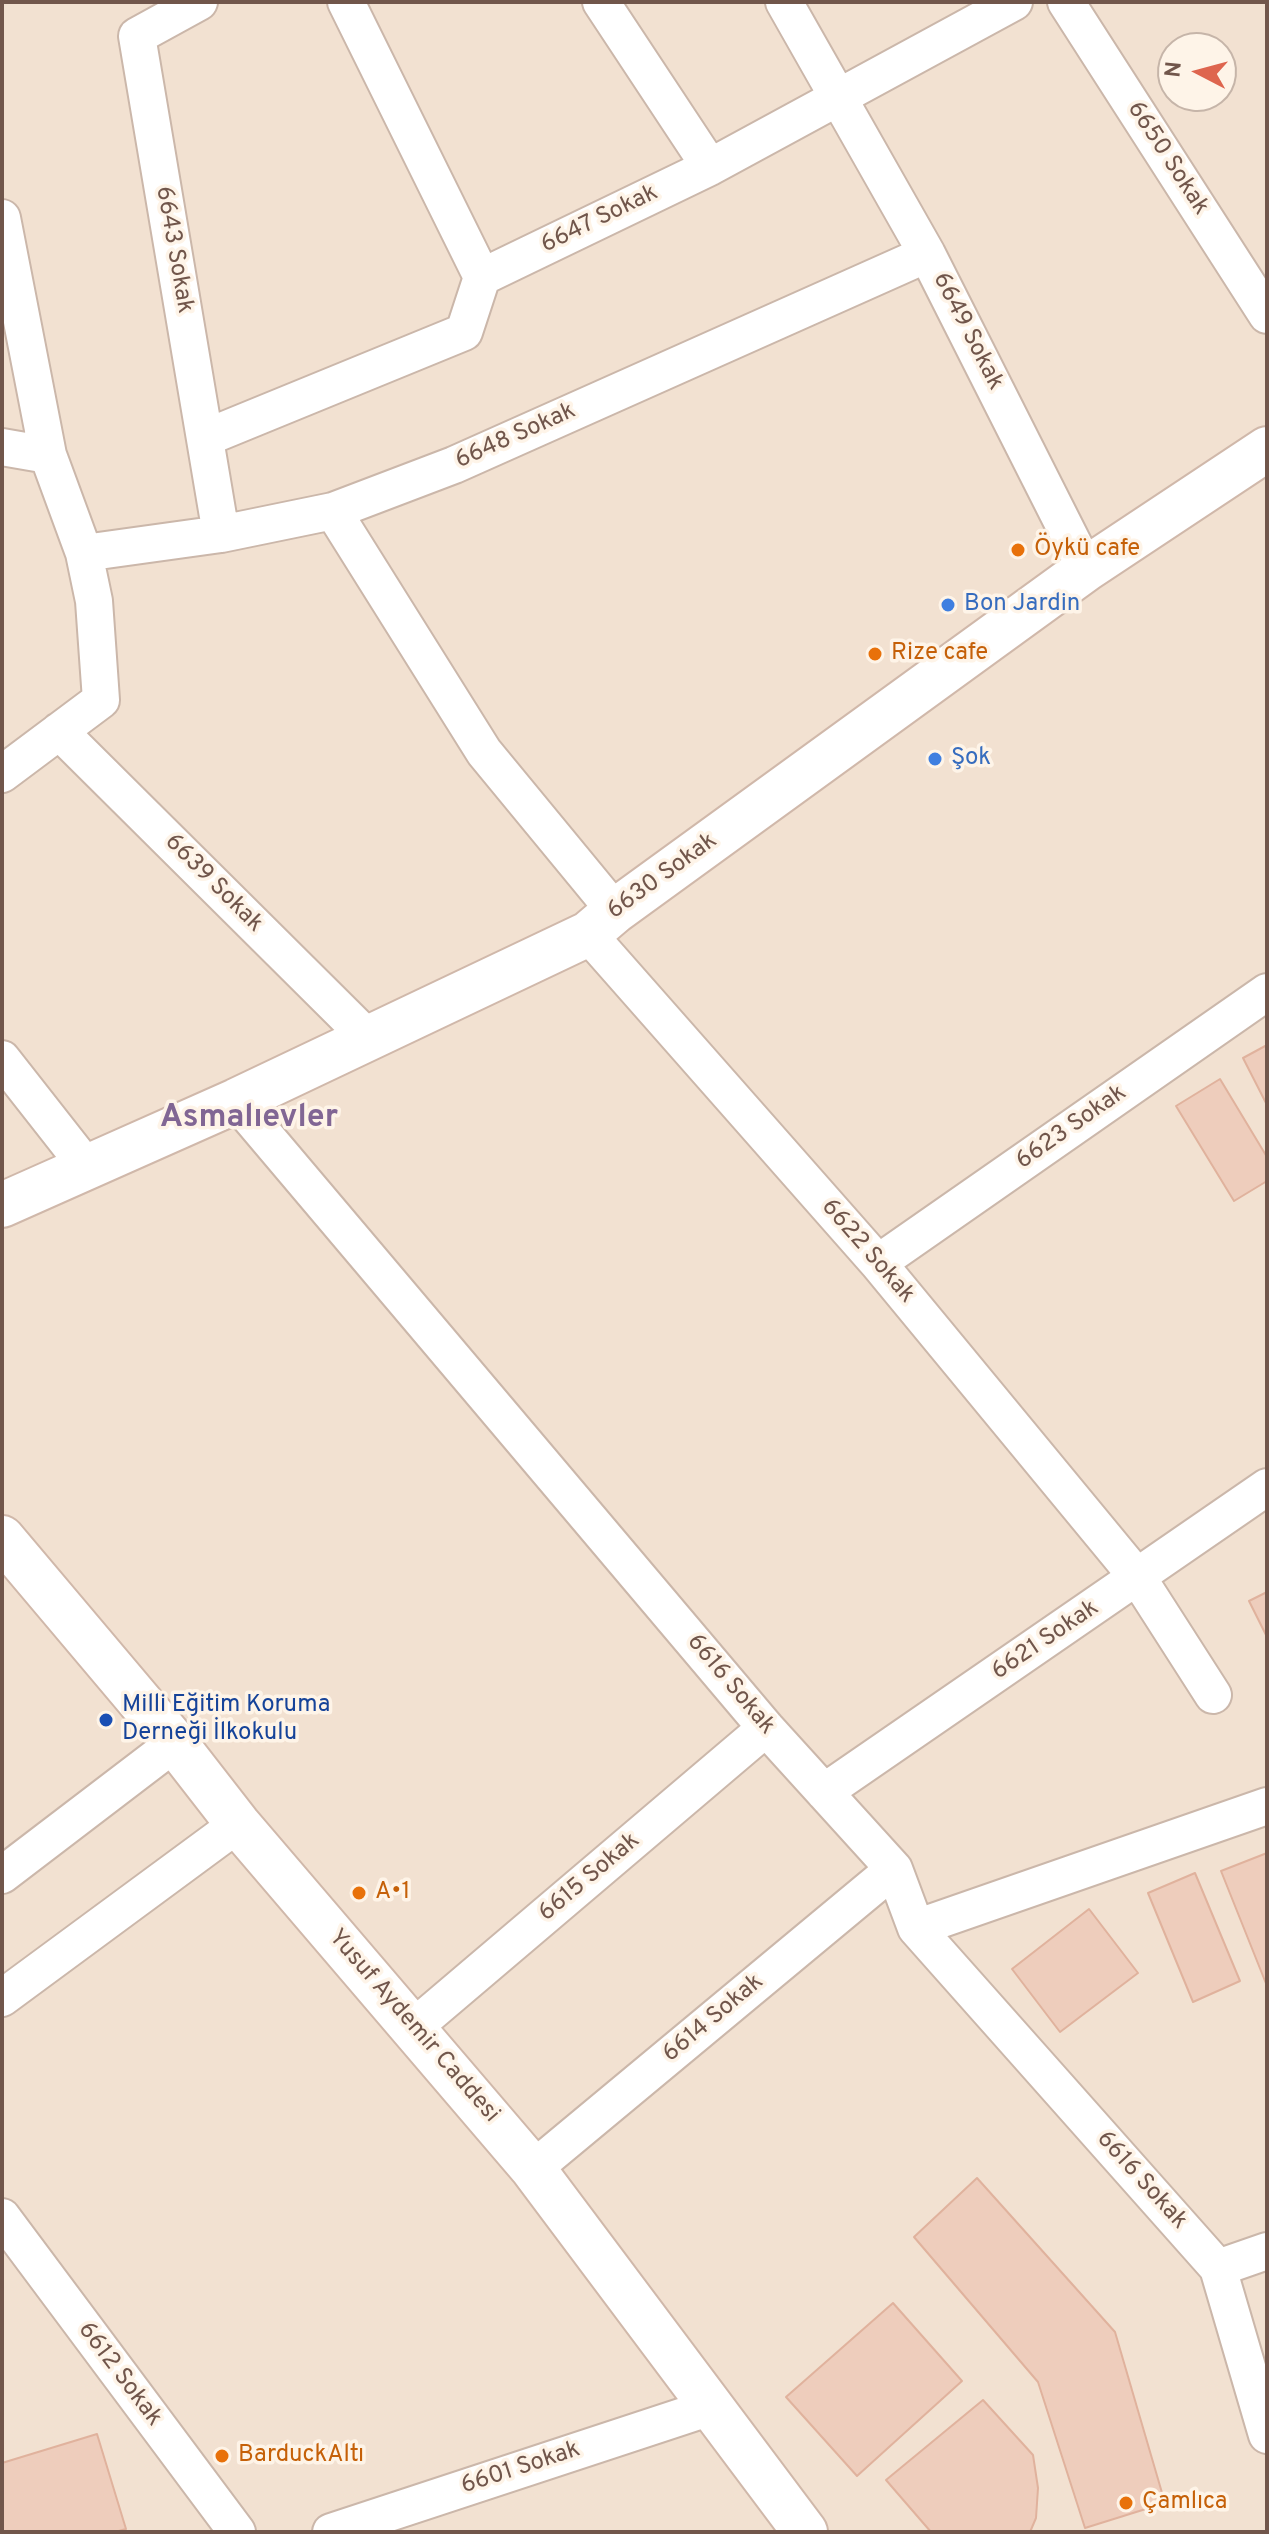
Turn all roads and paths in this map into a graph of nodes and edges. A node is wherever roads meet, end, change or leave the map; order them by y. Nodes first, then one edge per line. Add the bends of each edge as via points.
1 (199, 2) edge
2 (346, 2) edge
3 (601, 2) edge
4 (784, 2) edge
5 (1014, 2) edge
6 (1066, 2) edge
7 (840, 98) junction
8 (710, 167) junction
9 (2, 218) edge
10 (927, 254) junction
11 (482, 277) junction
12 (1267, 315) edge
13 (205, 438) junction
14 (2, 447) edge
15 (1267, 449) edge
16 (48, 455) junction
17 (333, 511) junction
18 (221, 534) junction
19 (84, 553) junction
20 (1086, 569) junction
21 (59, 731) junction
22 (2, 774) edge
23 (602, 922) junction
24 (1267, 992) edge
25 (367, 1037) junction
26 (2, 1059) edge
27 (236, 1101) junction
28 (86, 1166) junction
29 (2, 1205) edge
30 (878, 1263) junction
31 (1267, 1487) edge
32 (2, 1538) edge
33 (1138, 1578) junction
34 (1213, 1695) dead end
35 (766, 1728) junction
36 (175, 1743) junction
37 (824, 1792) junction
38 (1267, 1806) edge
39 (238, 1824) junction
40 (894, 1869) junction
41 (2, 1875) edge
42 (916, 1928) junction
43 (2, 1998) edge
44 (414, 2027) junction
45 (533, 2169) junction
46 (4, 2223) edge
47 (1267, 2251) edge
48 (1218, 2268) junction
49 (711, 2407) junction
50 (1267, 2435) edge
51 (237, 2532) edge
52 (331, 2532) edge
53 (805, 2532) edge

1 - 13 street, 6643 Sokak via 137,36
2 - 11 street
3 - 8 street
4 - 7 street, 6649 Sokak
5 - 7 street, 6647 Sokak
6 - 12 street, 6650 Sokak
7 - 8 street, 6647 Sokak
7 - 10 street, 6649 Sokak
8 - 11 street, 6647 Sokak
9 - 16 street
10 - 17 street, 6648 Sokak via 454,465
10 - 20 street, 6649 Sokak
11 - 13 street via 464,332
13 - 18 street, 6643 Sokak
14 - 16 street
15 - 20 street, 6630 Sokak
16 - 19 street
17 - 18 street, 6648 Sokak
17 - 23 street, 6622 Sokak via 484,752
18 - 19 street, 6648 Sokak
19 - 21 street via 94,601 101,700
20 - 23 street, 6630 Sokak
21 - 22 street
21 - 25 street, 6639 Sokak
23 - 25 street, 6630 Sokak
23 - 30 street, 6622 Sokak
24 - 30 street, 6623 Sokak
25 - 27 street, 6630 Sokak
26 - 28 street
27 - 28 street, 6630 Sokak
27 - 35 street, 6616 Sokak
28 - 29 street, 6630 Sokak
30 - 33 street, 6622 Sokak
31 - 33 street, 6621 Sokak
32 - 36 street, Yusuf Aydemir Caddesi
33 - 34 street, 6622 Sokak
33 - 37 street, 6621 Sokak
35 - 37 street, 6616 Sokak
35 - 44 street, 6615 Sokak
36 - 39 street, Yusuf Aydemir Caddesi
36 - 41 street
37 - 40 street, 6616 Sokak
38 - 42 street
39 - 43 street
39 - 44 street, Yusuf Aydemir Caddesi
40 - 42 street, 6616 Sokak
40 - 45 street, 6614 Sokak
42 - 48 street, 6616 Sokak
44 - 45 street, Yusuf Aydemir Caddesi
45 - 49 street, Yusuf Aydemir Caddesi
46 - 51 street, 6612 Sokak
47 - 48 street
48 - 50 street
49 - 52 street, 6601 Sokak
49 - 53 street, Yusuf Aydemir Caddesi

